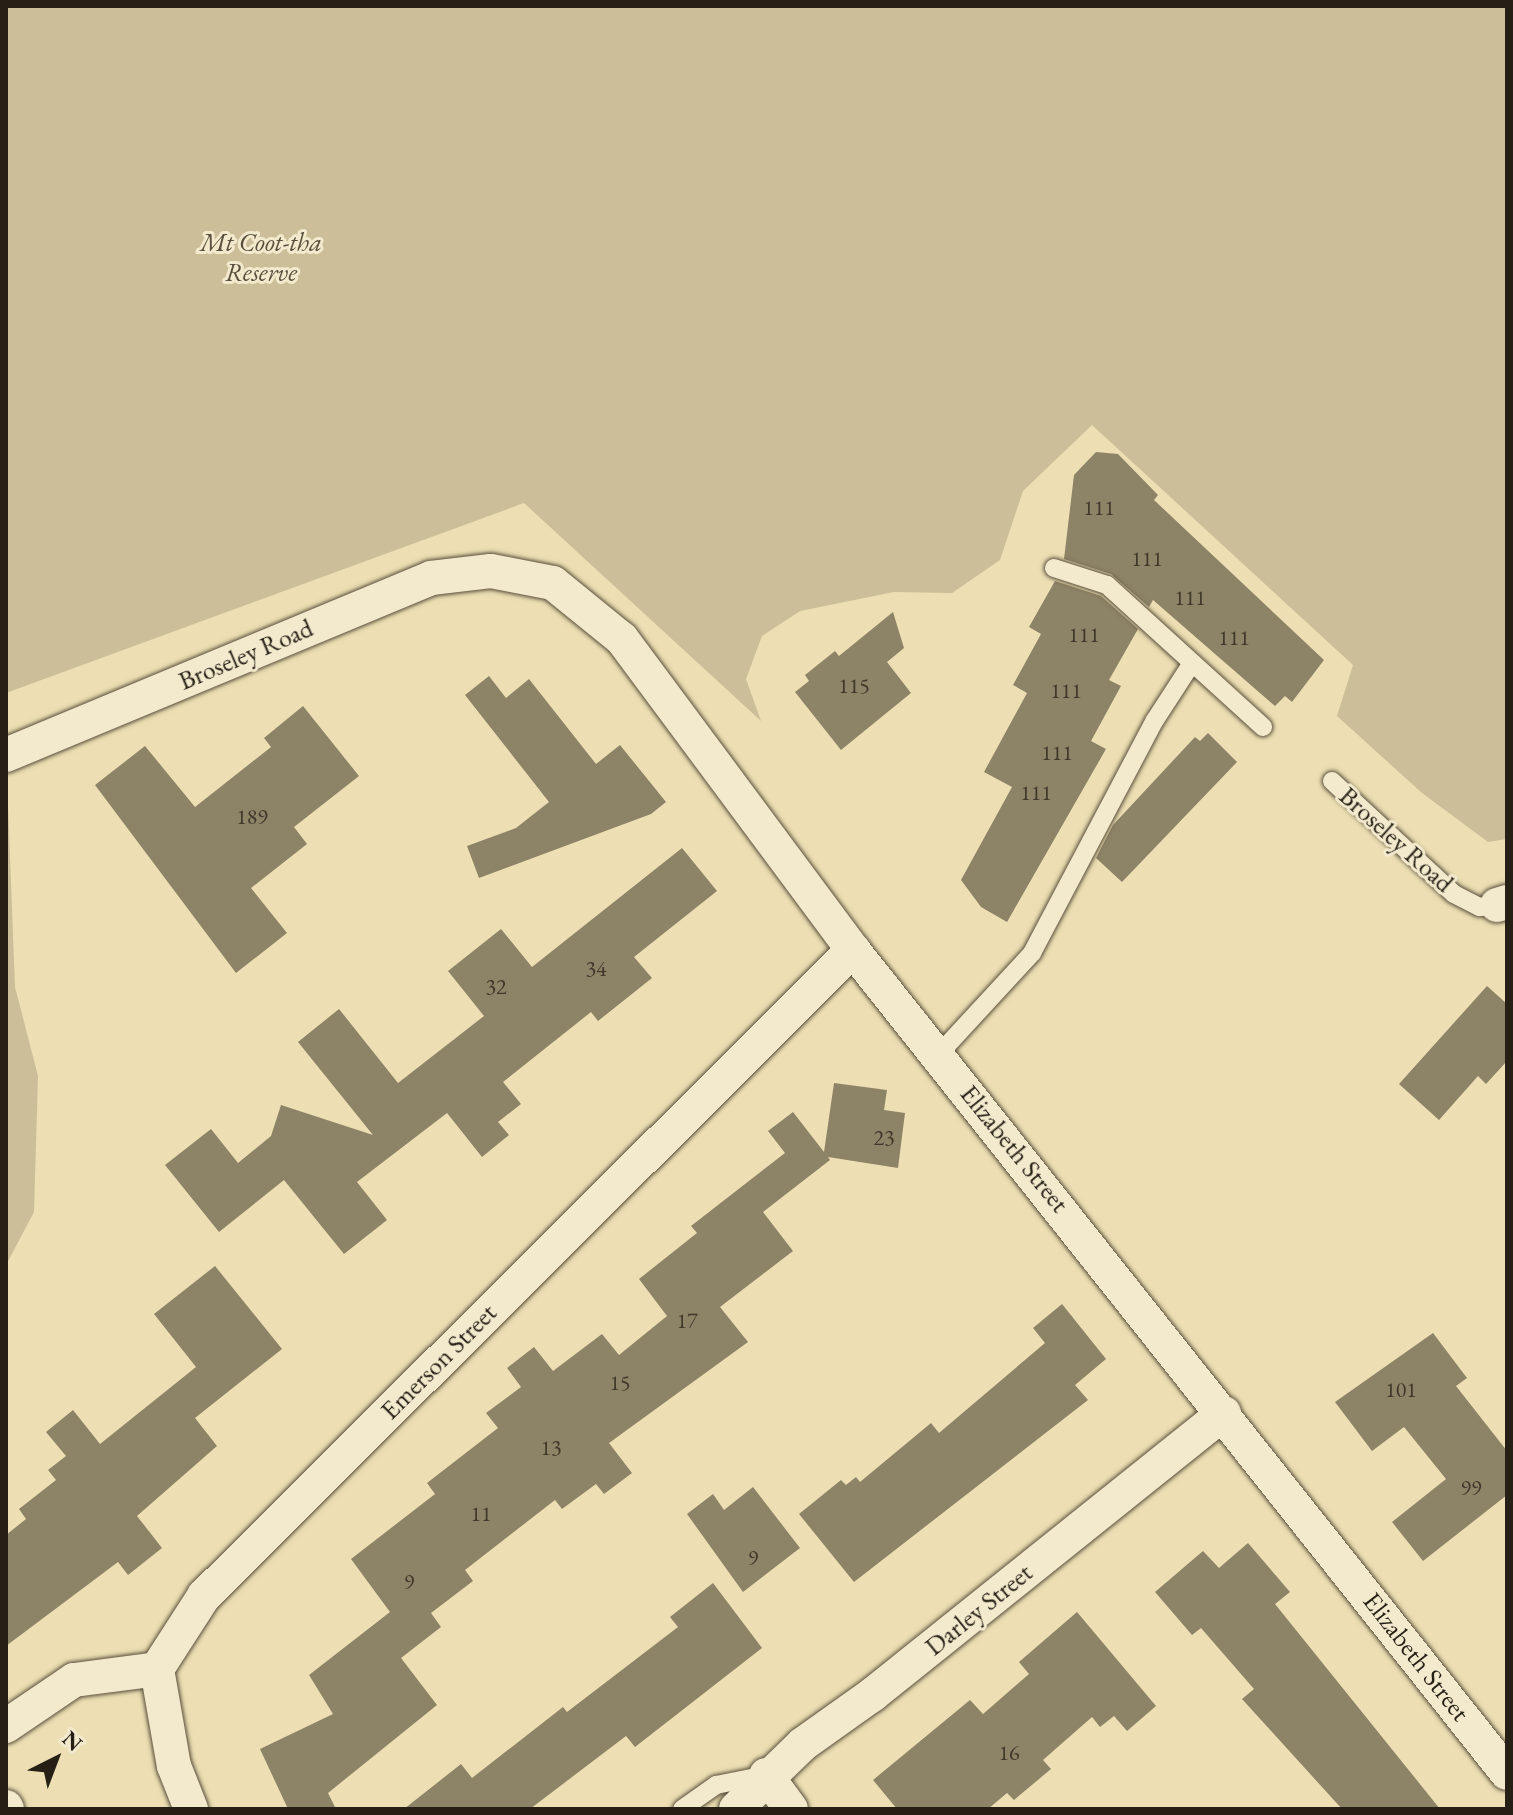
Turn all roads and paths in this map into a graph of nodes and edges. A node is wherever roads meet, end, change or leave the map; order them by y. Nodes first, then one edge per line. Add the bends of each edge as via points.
1 (1054, 568) dead end
2 (491, 571) joint
3 (1192, 663) junction
4 (1263, 727) dead end
5 (6, 755) edge
6 (1332, 781) dead end
7 (1502, 903) edge
8 (853, 950) junction
9 (938, 1055) junction
10 (1224, 1413) junction
11 (157, 1669) junction
12 (6, 1726) edge
13 (1507, 1773) edge
14 (766, 1775) junction
15 (191, 1809) edge
16 (682, 1809) edge
17 (736, 1809) edge
18 (791, 1809) edge

1 - 3 lane via 1107,585
2 - 5 street, Broseley Road via 431,578
2 - 8 street, Elizabeth Street via 553,583 622,639
3 - 4 lane
3 - 9 lane via 1155,720 1032,953
6 - 7 lane, Broseley Road via 1454,894 1480,907
8 - 9 street, Elizabeth Street
8 - 11 street, Emerson Street via 204,1596
9 - 10 street, Elizabeth Street
10 - 13 street, Elizabeth Street
10 - 14 street, Darley Street
11 - 12 street via 74,1680
11 - 15 street via 174,1766
14 - 16 lane via 716,1785
14 - 17 street, Darley Street
14 - 18 street

